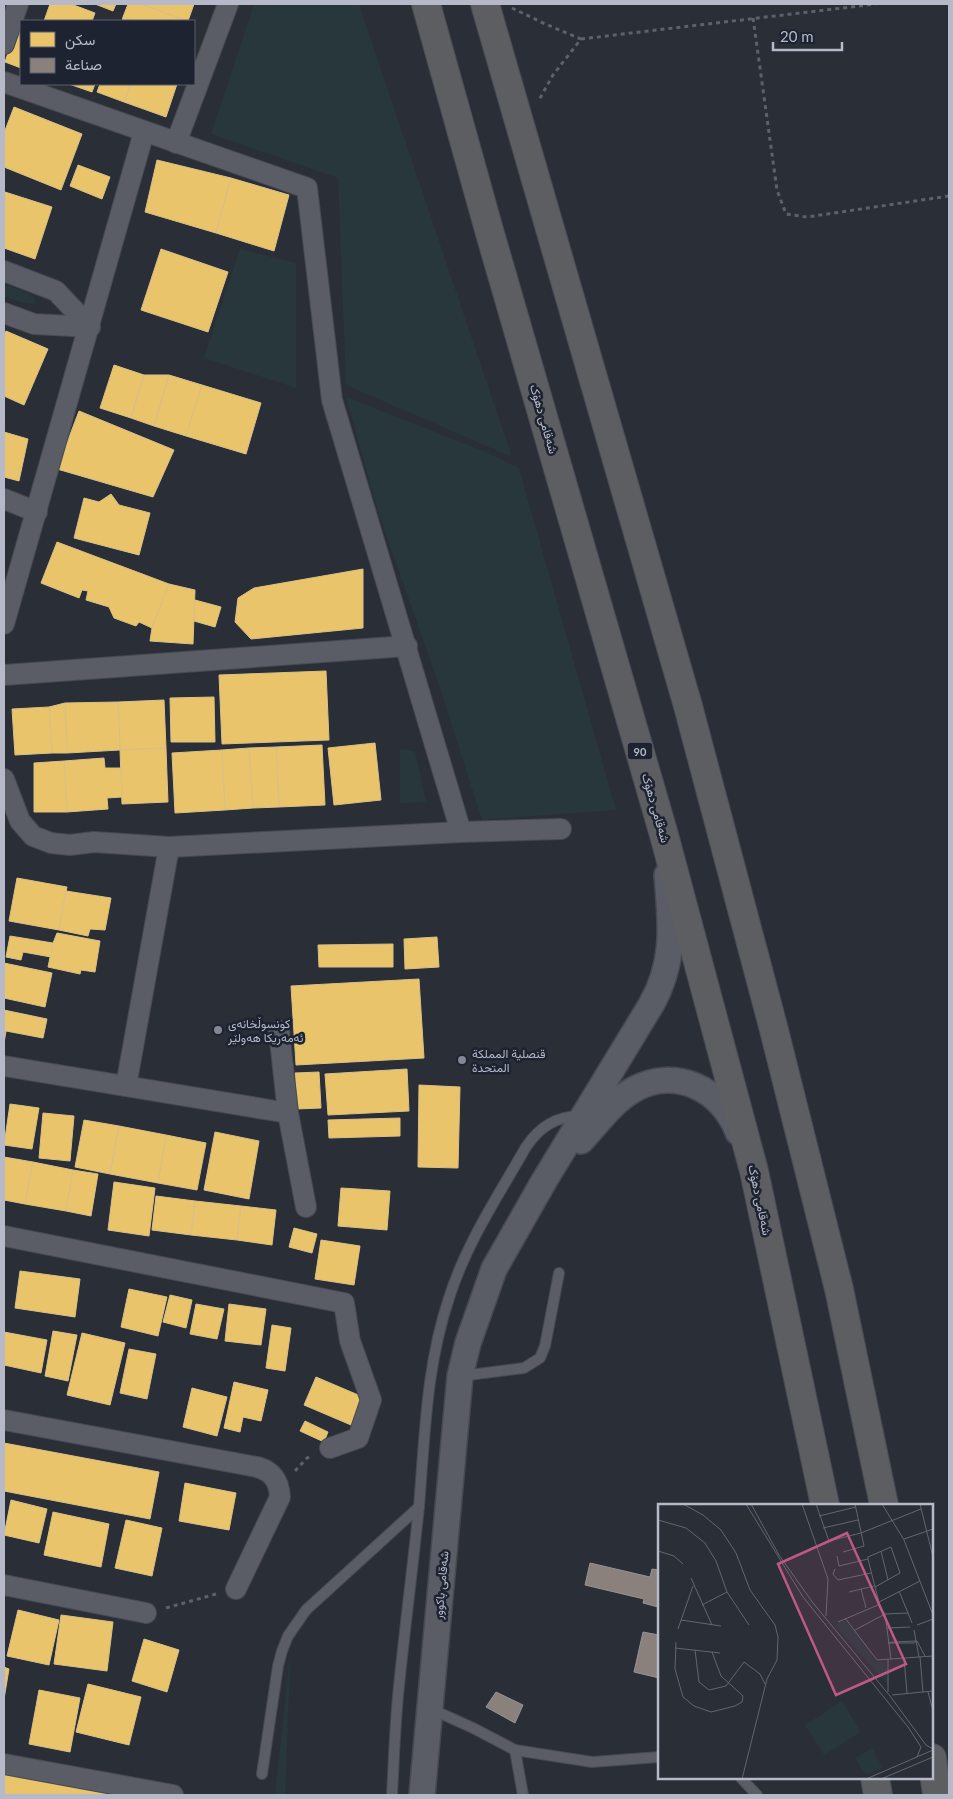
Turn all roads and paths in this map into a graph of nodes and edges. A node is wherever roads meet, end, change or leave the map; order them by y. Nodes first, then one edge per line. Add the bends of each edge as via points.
1 (18, 4) edge
2 (228, 4) edge
3 (426, 4) edge
4 (485, 4) edge
5 (876, 4) edge
6 (511, 8) dead end
7 (753, 18) junction
8 (581, 39) junction
9 (4, 44) edge
10 (4, 82) edge
11 (521, 131) junction
12 (144, 132) junction
13 (176, 143) junction
14 (949, 196) edge
15 (4, 272) edge
16 (4, 313) edge
17 (90, 327) junction
18 (4, 499) edge
19 (37, 512) junction
20 (4, 624) edge
21 (407, 646) junction
22 (4, 675) edge
23 (4, 779) edge
24 (561, 829) dead end
25 (461, 832) junction
26 (664, 835) junction
27 (169, 847) junction
28 (280, 1031) dead end
29 (4, 1066) edge
30 (126, 1086) junction
31 (288, 1113) junction
32 (584, 1116) junction
33 (754, 1171) junction
34 (544, 1181) junction
35 (306, 1207) dead end
36 (4, 1236) edge
37 (559, 1273) dead end
38 (460, 1376) junction
39 (4, 1420) edge
40 (330, 1448) joint
41 (277, 1481) junction
42 (825, 1504) edge
43 (884, 1504) edge
44 (419, 1507) junction
45 (4, 1585) edge
46 (236, 1589) dead end
47 (146, 1612) dead end
48 (430, 1708) junction
49 (515, 1750) junction
50 (658, 1757) edge
51 (4, 1764) edge
52 (933, 1765) edge
53 (262, 1774) dead end
54 (742, 1779) edge
55 (875, 1779) edge
56 (173, 1795) edge
57 (392, 1795) edge
58 (422, 1795) edge
59 (523, 1795) edge
60 (757, 1795) edge
61 (878, 1795) edge
62 (937, 1795) edge

1 - 9 street
2 - 13 street
3 - 26 highway, شەقامی دهۆک / 90
4 - 11 highway
5 - 7 path
6 - 8 path
7 - 8 path
7 - 14 path via 777,190 786,214 807,216
8 - 11 path via 553,75
10 - 12 street
11 - 43 highway via 688,706 774,1030 839,1290
12 - 13 street
12 - 17 street
13 - 21 street via 307,188 332,400
15 - 17 street via 56,291
16 - 17 street via 34,324
17 - 19 street
18 - 19 street
19 - 20 street
21 - 22 street
21 - 25 street
23 - 27 street via 20,821 33,836 51,843 70,845 94,842
24 - 25 street
25 - 27 street
26 - 32 street via 671,933 665,975 651,1005
26 - 33 highway, شەقامی دهۆک / 90
27 - 30 street
28 - 31 street
29 - 30 street
30 - 31 street
31 - 35 street
32 - 34 street
32 - 44 lane via 556,1120 533,1136 462,1263 449,1296 431,1365
33 - 34 street via 734,1122 719,1100 688,1083 662,1081 633,1090 621,1099
33 - 42 highway, شەقامی دهۆک / 90
34 - 38 street, شەقامی باکوور via 494,1269
36 - 40 street via 344,1303 350,1341 371,1400 358,1438
37 - 38 lane via 540,1358 524,1368
38 - 48 street, شەقامی باکوور
39 - 41 street via 257,1467 265,1469
40 - 41 path via 307,1458 297,1470
41 - 46 street via 280,1496 277,1505
44 - 53 lane via 296,1622 278,1666
44 - 57 lane via 399,1688
45 - 47 street
48 - 49 lane
48 - 58 street, شەقامی باکوور
49 - 50 lane via 592,1762
49 - 59 lane
51 - 56 street
52 - 62 highway
54 - 60 lane
55 - 61 highway

